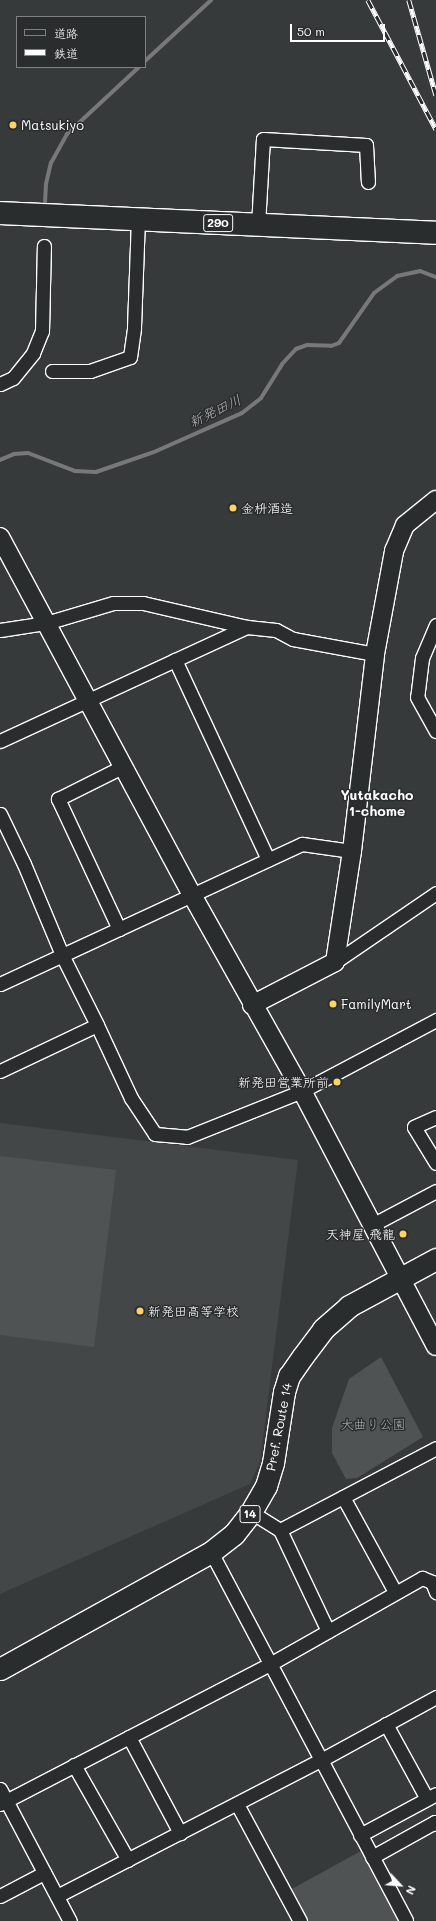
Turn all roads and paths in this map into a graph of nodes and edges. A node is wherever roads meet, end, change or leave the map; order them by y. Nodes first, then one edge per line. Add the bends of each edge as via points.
1 (368, 182) dead end
2 (0, 213) edge
3 (138, 218) junction
4 (258, 225) junction
5 (436, 233) edge
6 (44, 246) dead end
7 (52, 371) dead end
8 (0, 384) edge
9 (436, 500) edge
10 (0, 537) edge
11 (46, 623) junction
12 (436, 625) edge
13 (247, 627) junction
14 (0, 630) edge
15 (375, 654) junction
16 (175, 660) junction
17 (88, 700) junction
18 (436, 731) edge
19 (0, 741) edge
20 (124, 766) junction
21 (0, 814) edge
22 (352, 851) junction
23 (268, 859) junction
24 (436, 893) edge
25 (192, 895) junction
26 (119, 929) junction
27 (62, 955) junction
28 (335, 962) junction
29 (0, 984) edge
30 (252, 1005) junction
31 (436, 1020) edge
32 (97, 1025) junction
33 (0, 1071) edge
34 (302, 1091) junction
35 (436, 1117) edge
36 (436, 1163) edge
37 (436, 1191) edge
38 (372, 1225) junction
39 (436, 1259) edge
40 (400, 1278) junction
41 (436, 1346) edge
42 (436, 1448) edge
43 (343, 1497) junction
44 (251, 1512) junction
45 (280, 1530) junction
46 (210, 1552) junction
47 (395, 1592) junction
48 (436, 1592) edge
49 (328, 1631) junction
50 (270, 1664) junction
51 (0, 1669) edge
52 (436, 1697) edge
53 (386, 1724) junction
54 (129, 1737) junction
55 (321, 1760) junction
56 (74, 1765) junction
57 (432, 1796) edge
58 (2, 1798) edge
59 (237, 1804) junction
60 (436, 1824) edge
61 (180, 1833) junction
62 (360, 1835) junction
63 (372, 1857) junction
64 (128, 1860) junction
65 (44, 1873) junction
66 (0, 1896) edge
67 (57, 1896) junction
68 (70, 1921) edge
69 (300, 1921) edge
70 (406, 1921) edge

1 - 4 street via 366,145 263,139
2 - 3 highway, 290
3 - 4 highway, 290
3 - 7 street via 134,327 130,357 90,371
4 - 5 highway, 290
6 - 8 street via 42,331 28,360 13,378
9 - 15 street via 405,525 394,551
10 - 11 street
11 - 13 street via 113,602 143,603
11 - 14 street
11 - 17 street
12 - 18 street via 422,658 417,697
13 - 15 street via 276,630 293,639
13 - 16 street
15 - 22 street
16 - 17 street
16 - 23 street
17 - 19 street
17 - 20 street
20 - 25 street
20 - 26 street via 58,799
21 - 27 street
22 - 23 street via 302,844
22 - 28 street
23 - 25 street
24 - 28 street
25 - 26 street
25 - 30 street
26 - 27 street
27 - 29 street
27 - 32 street
28 - 30 street
30 - 34 street
31 - 34 street
32 - 33 street
32 - 34 street via 131,1098 155,1134 187,1137
34 - 38 street
35 - 36 street via 414,1127
37 - 38 street
38 - 40 street
39 - 40 main road, Pref. Route 14 / 14
40 - 41 street
40 - 44 main road, Pref. Route 14 / 14 via 349,1306 323,1329 289,1376 284,1392 273,1463 266,1486
42 - 43 street
43 - 45 street
43 - 47 street
44 - 45 street
44 - 46 main road, Pref. Route 14 / 14 via 234,1534
45 - 49 street
46 - 50 street
46 - 51 main road, Pref. Route 14 / 14
47 - 48 street via 422,1578 432,1582
47 - 49 street
49 - 50 street
50 - 54 street
50 - 55 street
52 - 53 street
53 - 55 street
53 - 57 street
54 - 56 street
54 - 61 street
55 - 59 street
55 - 62 street
56 - 58 street
56 - 64 street
57 - 62 street
58 - 65 street
59 - 61 street
59 - 69 street
60 - 63 street via 435,1822
61 - 64 street
62 - 63 street
63 - 70 street
64 - 67 street
65 - 66 street
65 - 67 street
67 - 68 street

